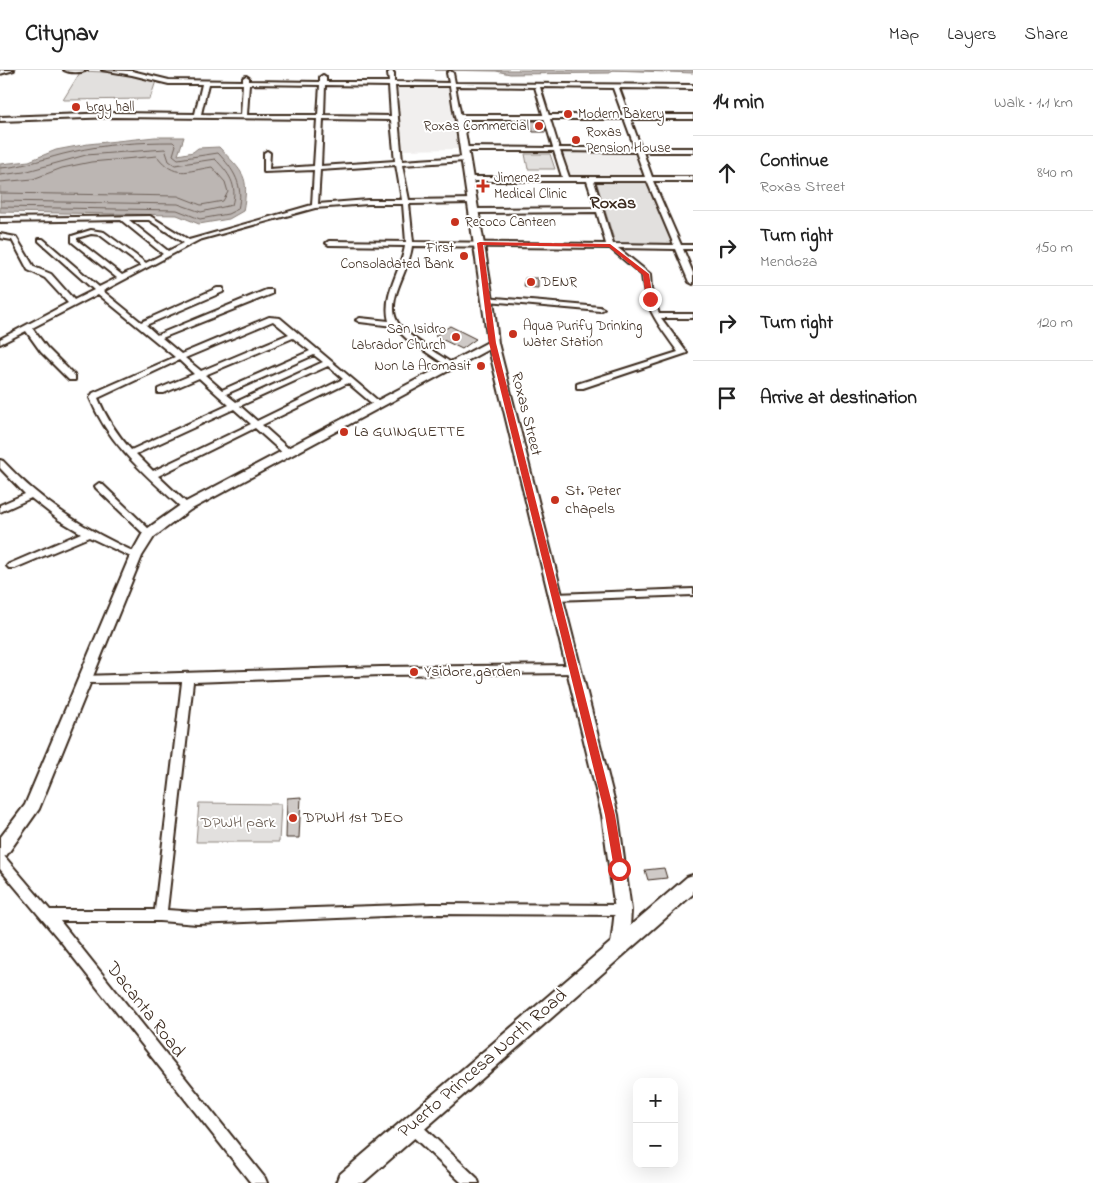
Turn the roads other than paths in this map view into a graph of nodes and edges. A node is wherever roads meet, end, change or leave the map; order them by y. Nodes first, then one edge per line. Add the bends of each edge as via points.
1 (11, 70) edge
2 (67, 70) edge
3 (84, 70) edge
4 (105, 70) edge
5 (0, 72) edge
6 (391, 73) dead end
7 (450, 73) dead end
8 (246, 81) junction
9 (323, 81) junction
10 (205, 83) junction
11 (392, 85) junction
12 (452, 86) junction
13 (537, 86) junction
14 (616, 87) junction
15 (693, 87) edge
16 (198, 116) junction
17 (244, 116) junction
18 (458, 116) junction
19 (320, 117) junction
20 (546, 117) junction
21 (627, 117) junction
22 (693, 117) edge
23 (394, 118) junction
24 (0, 119) edge
25 (556, 150) junction
26 (640, 150) junction
27 (693, 150) edge
28 (267, 153) dead end
29 (464, 154) junction
30 (399, 163) junction
31 (318, 168) junction
32 (649, 178) junction
33 (469, 179) junction
34 (566, 179) junction
35 (590, 179) junction
36 (693, 179) edge
37 (406, 201) junction
38 (316, 206) junction
39 (474, 206) junction
40 (600, 210) junction
41 (122, 218) junction
42 (0, 220) edge
43 (0, 236) edge
44 (41, 240) dead end
45 (189, 243) junction
46 (329, 243) dead end
47 (480, 243) junction
48 (410, 244) junction
49 (610, 245) junction
50 (679, 247) junction
51 (693, 247) edge
52 (168, 255) junction
53 (146, 266) junction
54 (121, 278) junction
55 (693, 282) edge
56 (99, 290) junction
57 (220, 290) dead end
58 (269, 292) dead end
59 (488, 299) junction
60 (73, 304) junction
61 (600, 309) dead end
62 (656, 316) junction
63 (693, 316) edge
64 (360, 320) dead end
65 (394, 324) junction
66 (140, 325) junction
67 (27, 327) junction
68 (293, 335) junction
69 (156, 338) junction
70 (0, 342) edge
71 (493, 343) junction
72 (314, 352) junction
73 (180, 357) junction
74 (328, 363) junction
75 (450, 366) junction
76 (200, 374) junction
77 (72, 378) dead end
78 (348, 380) junction
79 (580, 386) dead end
80 (161, 391) dead end
81 (221, 393) junction
82 (378, 404) junction
83 (234, 405) junction
84 (256, 424) junction
85 (287, 452) junction
86 (131, 453) junction
87 (0, 463) edge
88 (153, 475) junction
89 (99, 486) dead end
90 (30, 495) junction
91 (186, 507) junction
92 (0, 508) edge
93 (87, 534) junction
94 (149, 534) junction
95 (136, 556) junction
96 (12, 566) dead end
97 (693, 592) edge
98 (555, 597) junction
99 (574, 669) junction
100 (188, 678) junction
101 (86, 679) junction
102 (0, 851) edge
103 (0, 860) edge
104 (693, 883) edge
105 (624, 910) junction
106 (160, 915) junction
107 (49, 916) junction
108 (620, 945) junction
109 (411, 1125) junction
110 (260, 1183) edge
111 (347, 1183) edge
112 (472, 1183) edge

1 - 5 street
2 - 3 street
4 - 10 street via 159,81
6 - 11 street
7 - 12 street
8 - 9 street
8 - 10 street
8 - 17 street
9 - 11 street
9 - 19 street
10 - 16 street
11 - 12 street
11 - 23 street
12 - 13 street
12 - 18 street
13 - 14 street
13 - 20 street
14 - 15 street
14 - 21 street
16 - 17 street
16 - 24 street
17 - 19 street
18 - 20 main road
18 - 29 main road, Roxas Street
19 - 23 street
19 - 31 street
20 - 21 main road
20 - 25 street
21 - 22 main road
21 - 26 street
23 - 30 street
25 - 26 street
25 - 29 street
25 - 34 street
26 - 27 street
26 - 32 street
28 - 31 street via 266,171
29 - 30 street
29 - 33 main road, Roxas Street
30 - 31 street
30 - 37 street
31 - 38 street
32 - 35 street
32 - 36 street
32 - 50 street
33 - 34 street
33 - 39 main road, Roxas Street
34 - 35 street
35 - 40 street
37 - 38 street
37 - 39 street
37 - 48 street
38 - 45 street via 223,230
39 - 40 street
39 - 47 main road, Roxas Street
40 - 49 street
41 - 42 street
41 - 45 street via 156,220
41 - 52 street
43 - 60 street via 11,236 16,240 30,268 48,276
44 - 56 street
45 - 52 street
46 - 48 street
47 - 48 street
47 - 49 street
47 - 59 main road, Roxas Street
48 - 65 street via 391,302
49 - 50 street
49 - 62 street via 646,274 647,289
50 - 51 street
50 - 55 street
52 - 53 street
53 - 54 street
53 - 54 street via 102,233 91,232 74,237
54 - 56 street
56 - 60 street
56 - 66 street
57 - 66 street
58 - 69 street
59 - 61 street
59 - 71 main road, Roxas Street
60 - 67 street
62 - 63 street
62 - 79 street via 683,353
64 - 65 street
65 - 75 street
66 - 69 street
67 - 70 street
67 - 77 street
68 - 72 street
68 - 73 street via 277,320 270,319
68 - 76 street
69 - 73 street
71 - 75 main road
71 - 98 main road, Roxas Street
72 - 74 street
72 - 81 street
73 - 76 street
73 - 86 street via 94,398 101,414
74 - 78 street
74 - 83 street
75 - 82 main road
76 - 80 street
76 - 81 street
78 - 82 street
78 - 84 street
81 - 83 street
82 - 85 main road
83 - 84 street
83 - 86 street
84 - 85 street
84 - 88 street
85 - 91 main road
86 - 88 street
87 - 90 street
88 - 91 street
89 - 94 street
90 - 92 street
90 - 93 street
91 - 94 main road
93 - 95 street
93 - 96 street
94 - 95 main road
95 - 101 main road
97 - 98 street
98 - 99 main road, Roxas Street
99 - 100 street
99 - 105 main road, Roxas Street via 610,815
100 - 101 street
100 - 106 street
101 - 102 main road via 31,809
103 - 107 street, Dacanta Road
104 - 108 main road, Puerto Princesa North Road
105 - 106 street via 506,908 197,918
105 - 108 main road, Roxas Street
106 - 107 street
107 - 110 street, Dacanta Road
108 - 109 main road, Puerto Princesa North Road
109 - 111 main road, Puerto Princesa North Road
109 - 112 street

